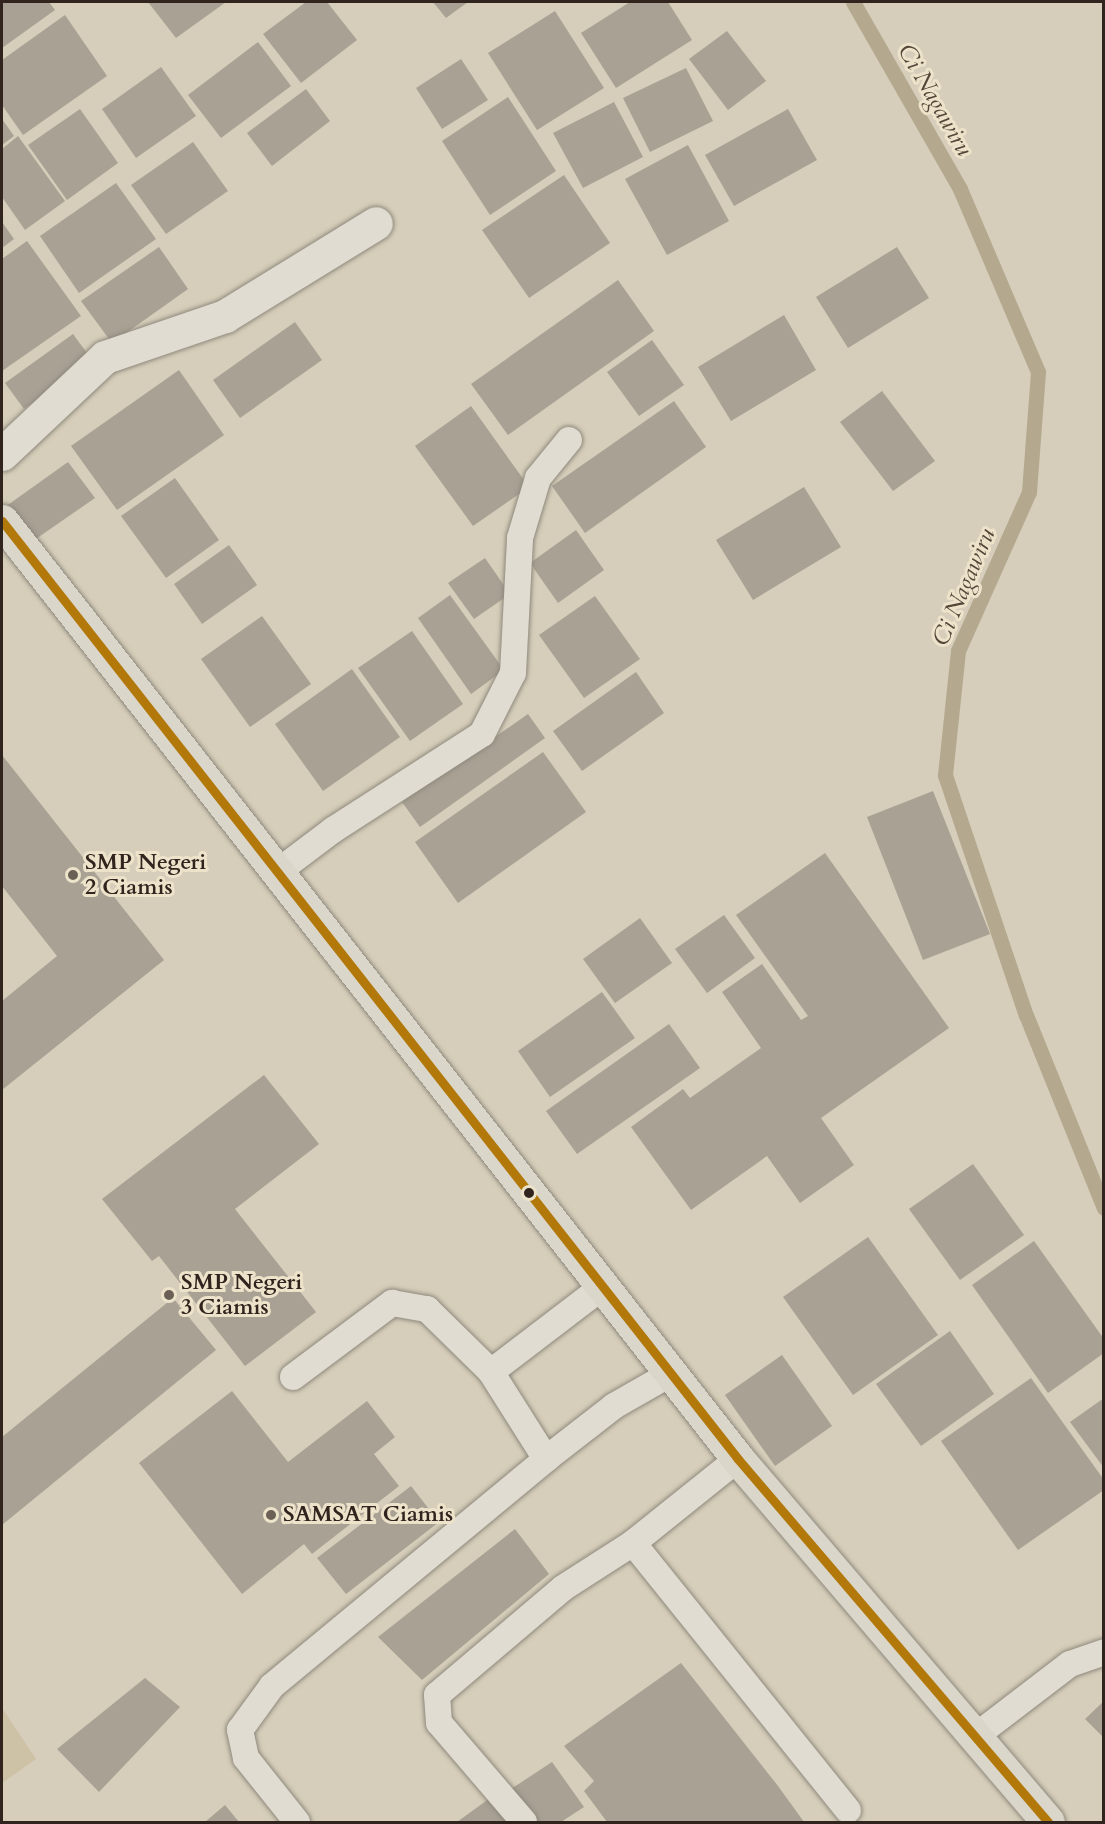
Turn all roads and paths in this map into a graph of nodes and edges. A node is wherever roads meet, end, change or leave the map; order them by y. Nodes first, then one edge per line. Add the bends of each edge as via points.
1 (376, 223) dead end
2 (569, 440) dead end
3 (2, 454) edge
4 (3, 526) edge
5 (276, 873) junction
6 (602, 1287) junction
7 (491, 1372) junction
8 (670, 1374) junction
9 (293, 1377) dead end
10 (546, 1459) junction
11 (738, 1459) junction
12 (633, 1543) junction
13 (1104, 1652) edge
14 (977, 1735) junction
15 (848, 1810) dead end
16 (297, 1822) edge
17 (524, 1822) edge
18 (1048, 1822) edge

1 - 3 street via 225,316 105,357
2 - 5 lane via 538,478 520,538 513,673 482,734 333,830
4 - 5 highway
5 - 6 highway
6 - 7 lane
6 - 8 highway
7 - 9 lane via 427,1309 392,1302
7 - 10 lane
8 - 10 lane via 614,1406
8 - 11 highway
10 - 16 lane via 272,1686 240,1730 246,1758
11 - 12 lane
11 - 14 highway
12 - 15 lane
12 - 17 lane via 562,1588 437,1695 439,1723
13 - 14 lane via 1070,1664
14 - 18 highway

